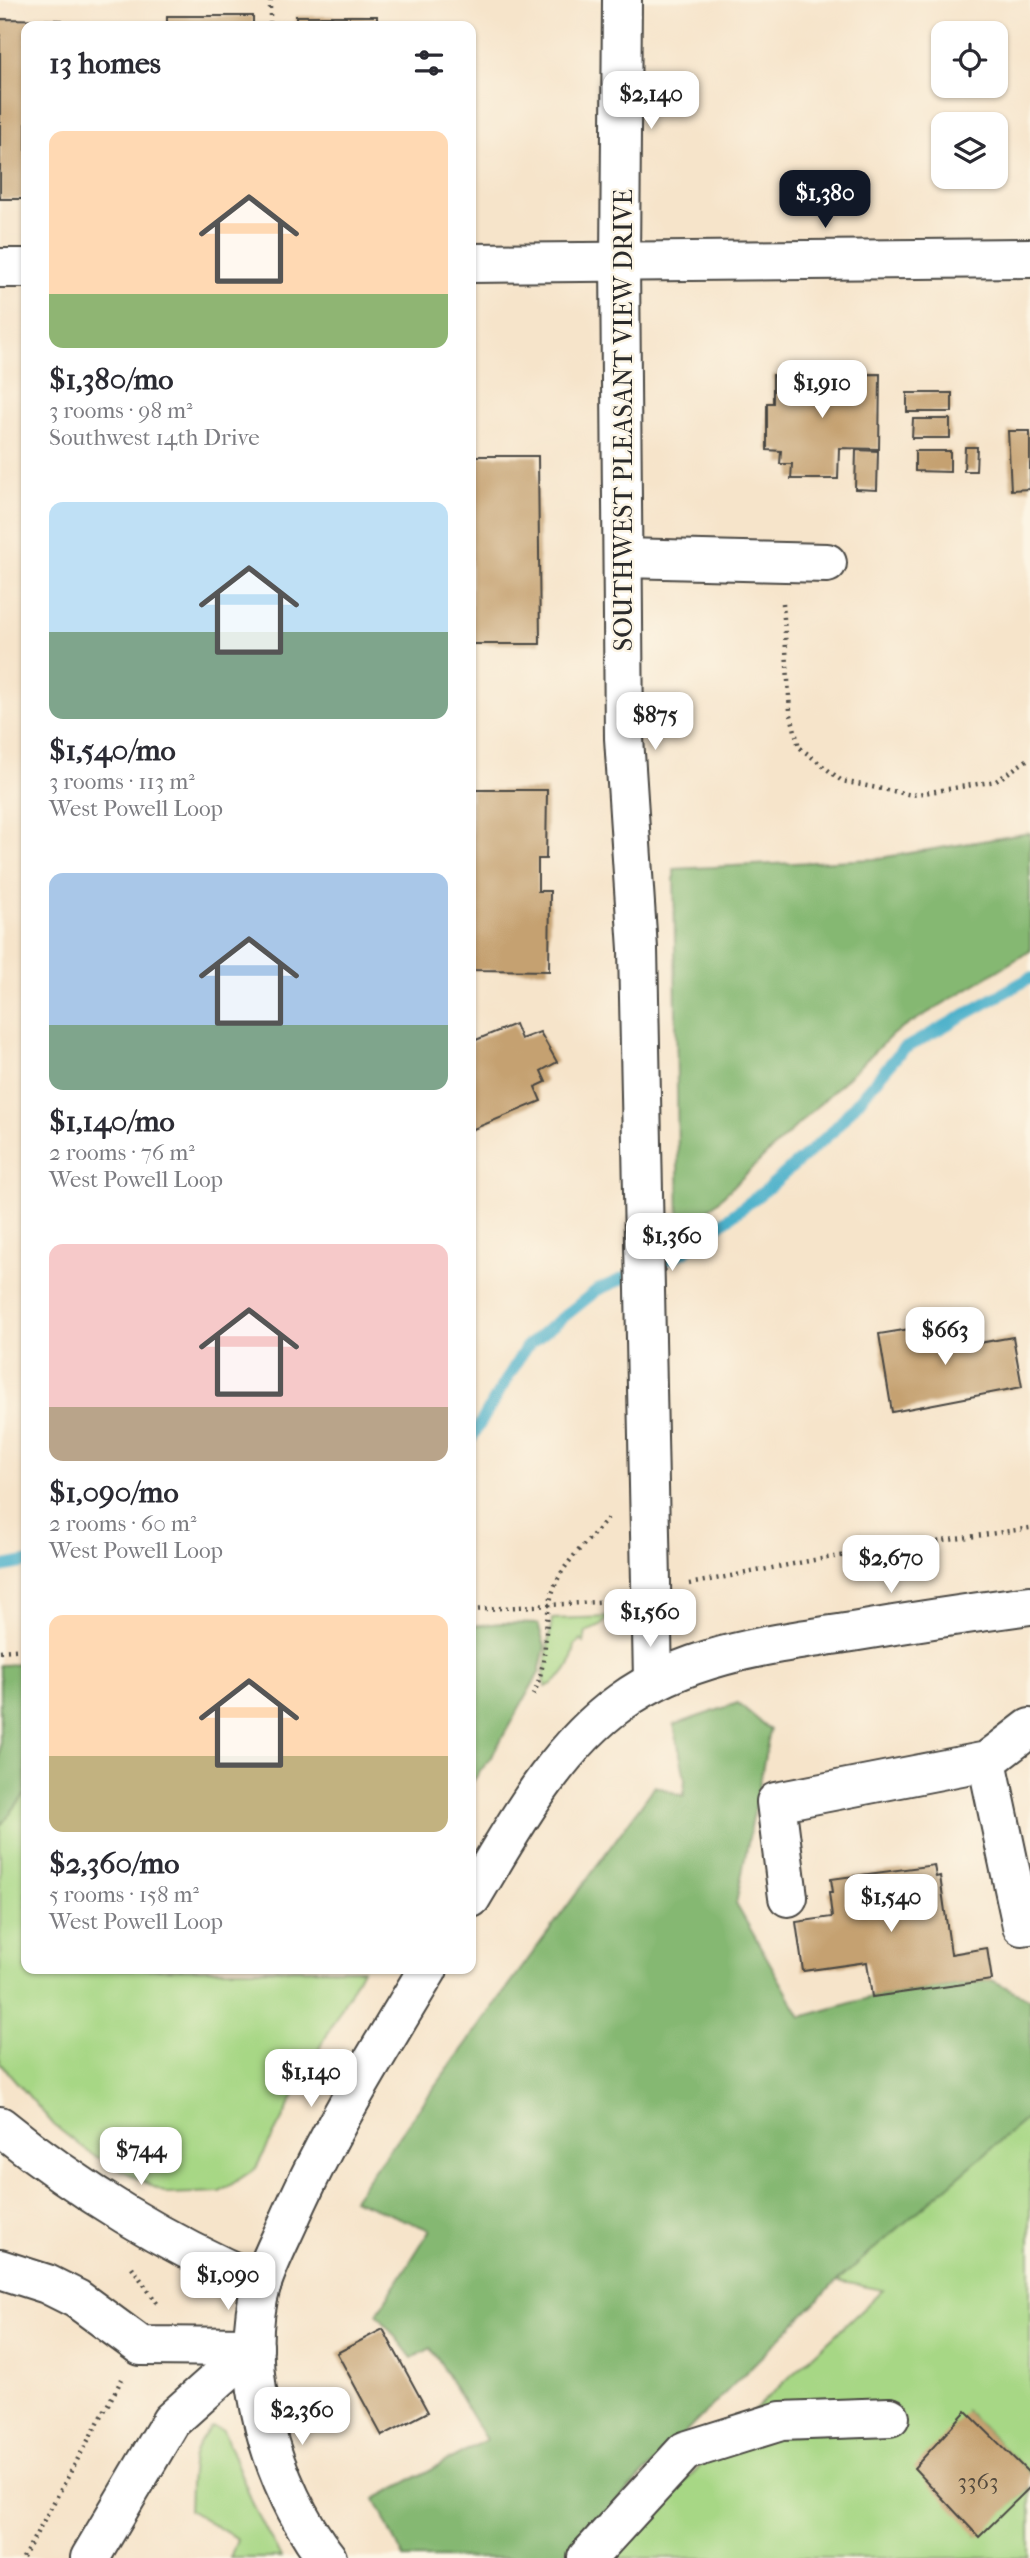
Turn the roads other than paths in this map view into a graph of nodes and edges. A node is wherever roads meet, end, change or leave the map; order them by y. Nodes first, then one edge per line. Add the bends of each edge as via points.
1 (622, 0) edge
2 (1030, 258) edge
3 (620, 262) junction
4 (476, 263) edge
5 (0, 268) edge
6 (21, 268) edge
7 (624, 558) junction
8 (827, 563) dead end
9 (1030, 1605) edge
10 (653, 1680) junction
11 (1030, 1728) edge
12 (987, 1761) junction
13 (476, 1890) edge
14 (788, 1897) dead end
15 (1030, 1925) edge
16 (425, 1974) edge
17 (0, 2126) edge
18 (0, 2269) edge
19 (262, 2284) junction
20 (254, 2347) junction
21 (890, 2417) dead end
22 (90, 2558) edge
23 (327, 2558) edge
24 (587, 2558) edge

1 - 3 street, SOUTHWEST PLEASANT VIEW DRIVE
2 - 3 street
3 - 4 street
3 - 7 street, SOUTHWEST PLEASANT VIEW DRIVE
5 - 6 street
7 - 8 street
7 - 10 street, SOUTHWEST PLEASANT VIEW DRIVE via 624,738 638,948
9 - 10 street via 762,1647
10 - 13 street via 619,1703 562,1759
11 - 12 street
12 - 14 street via 776,1802
12 - 15 street via 1021,1926
16 - 19 street via 320,2154
17 - 19 street via 53,2169 92,2193 214,2264
18 - 20 street via 77,2299 141,2346
19 - 20 street
20 - 22 street via 171,2421
20 - 23 street via 260,2402 275,2463 292,2504
21 - 24 street via 781,2421 685,2451

